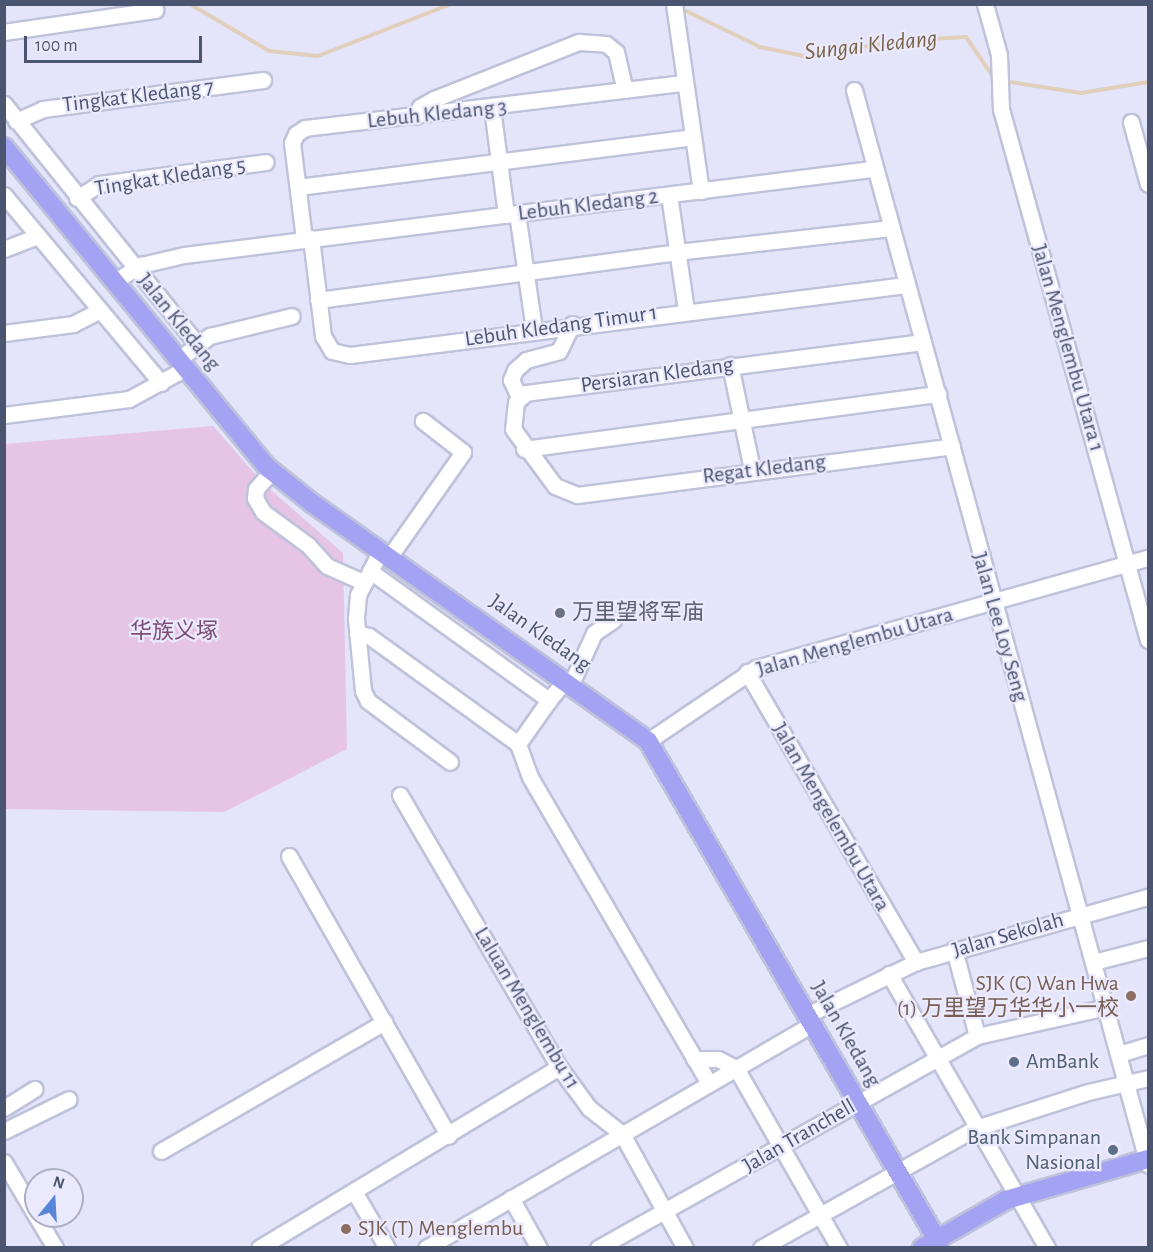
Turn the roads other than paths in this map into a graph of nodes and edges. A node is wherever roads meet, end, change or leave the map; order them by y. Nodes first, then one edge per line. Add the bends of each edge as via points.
1 (674, 4) edge
2 (985, 4) edge
3 (155, 10) dead end
4 (4, 32) edge
5 (264, 80) dead end
6 (684, 83) junction
7 (625, 90) junction
8 (854, 90) dead end
9 (4, 104) edge
10 (492, 108) junction
11 (416, 116) junction
12 (16, 121) junction
13 (1131, 122) dead end
14 (692, 137) junction
15 (4, 147) edge
16 (499, 161) junction
17 (266, 162) dead end
18 (872, 168) junction
19 (1149, 184) edge
20 (298, 187) junction
21 (701, 191) junction
22 (4, 195) edge
23 (669, 195) junction
24 (77, 198) junction
25 (512, 214) junction
26 (891, 228) junction
27 (38, 236) junction
28 (308, 239) junction
29 (4, 249) edge
30 (677, 252) junction
31 (134, 269) junction
32 (526, 272) junction
33 (115, 281) junction
34 (906, 285) junction
35 (318, 300) junction
36 (100, 310) junction
37 (686, 310) junction
38 (292, 316) dead end
39 (572, 324) junction
40 (534, 329) junction
41 (4, 333) edge
42 (923, 342) junction
43 (197, 344) junction
44 (182, 364) junction
45 (730, 365) junction
46 (161, 383) junction
47 (938, 394) junction
48 (519, 398) junction
49 (4, 415) edge
50 (423, 421) dead end
51 (742, 421) junction
52 (952, 446) junction
53 (524, 449) junction
54 (752, 469) junction
55 (272, 471) junction
56 (386, 553) junction
57 (1149, 558) edge
58 (1129, 564) junction
59 (367, 577) junction
60 (994, 603) junction
61 (613, 620) dead end
62 (357, 633) junction
63 (1149, 640) edge
64 (747, 672) junction
65 (568, 682) junction
66 (549, 700) junction
67 (648, 741) junction
68 (518, 744) junction
69 (450, 762) dead end
70 (400, 795) dead end
71 (289, 856) dead end
72 (1149, 897) edge
73 (1080, 915) junction
74 (1149, 948) edge
75 (954, 949) junction
76 (916, 962) junction
77 (1094, 962) junction
78 (889, 974) junction
79 (1107, 1007) junction
80 (809, 1019) junction
81 (384, 1022) junction
82 (977, 1036) junction
83 (1149, 1045) edge
84 (1119, 1054) junction
85 (694, 1059) junction
86 (936, 1059) junction
87 (559, 1067) junction
88 (736, 1068) junction
89 (1149, 1078) edge
90 (708, 1083) junction
91 (1127, 1083) junction
92 (35, 1089) dead end
93 (69, 1099) dead end
94 (857, 1103) junction
95 (4, 1108) edge
96 (976, 1128) junction
97 (4, 1131) edge
98 (622, 1134) junction
99 (449, 1136) junction
100 (782, 1146) junction
101 (161, 1151) dead end
102 (1147, 1161) edge
103 (4, 1162) edge
104 (899, 1170) junction
105 (355, 1193) junction
106 (24, 1196) edge
107 (511, 1198) junction
108 (1019, 1200) junction
109 (666, 1211) junction
110 (820, 1213) junction
111 (43, 1228) edge
112 (934, 1245) edge
113 (54, 1248) edge
114 (259, 1248) edge
115 (387, 1248) edge
116 (426, 1248) edge
117 (539, 1248) edge
118 (598, 1248) edge
119 (686, 1248) edge
120 (761, 1248) edge
121 (839, 1248) edge
122 (1047, 1248) edge

1 - 6 street
2 - 58 street, Jalan Menglembu Utara 1 via 999,55 1001,109
3 - 4 street
5 - 12 street, Tingkat Kledang 7 via 43,108
6 - 7 street, Lebuh Kledang 3
6 - 14 street
7 - 10 street, Lebuh Kledang 3
7 - 11 street via 616,52 606,44 579,42 434,99 420,107
8 - 18 street, Jalan Lee Loy Seng
9 - 12 street
10 - 11 street, Lebuh Kledang 3
10 - 16 street
11 - 20 street, Lebuh Kledang 3 via 305,128 292,143
12 - 24 street
13 - 19 street
14 - 16 street
14 - 21 street
15 - 33 main road, Jalan Kledang
16 - 20 street
16 - 25 street
17 - 24 street, Tingkat Kledang 5 via 99,184
18 - 21 street, Lebuh Kledang 2
18 - 26 street, Jalan Lee Loy Seng
20 - 28 street, Lebuh Kledang 3
21 - 23 street, Lebuh Kledang 2
22 - 27 street
23 - 25 street, Lebuh Kledang 2
23 - 30 street
24 - 31 street
25 - 28 street, Lebuh Kledang 2
25 - 32 street
26 - 30 street
26 - 34 street, Jalan Lee Loy Seng
27 - 29 street
27 - 36 street
28 - 31 street, Lebuh Kledang 2 via 184,255
28 - 35 street, Lebuh Kledang Timur 1
30 - 32 street
30 - 37 street
31 - 33 street, Lebuh Kledang 2
31 - 43 street
32 - 35 street
32 - 40 street
33 - 44 main road, Jalan Kledang
34 - 37 street, Lebuh Kledang Timur 1
34 - 42 street, Jalan Lee Loy Seng
35 - 40 street, Lebuh Kledang Timur 1 via 323,336 332,351 350,355
36 - 41 street via 73,324
36 - 46 street
37 - 39 street, Lebuh Kledang Timur 1
38 - 43 street via 226,330
39 - 40 street, Lebuh Kledang Timur 1
39 - 48 street via 559,351 526,360 515,369 511,380
42 - 45 street, Persiaran Kledang
42 - 47 street, Jalan Lee Loy Seng
43 - 44 street
44 - 46 street
44 - 55 main road, Jalan Kledang
45 - 48 street, Persiaran Kledang via 536,391
45 - 51 street
46 - 49 street via 129,399
47 - 51 street
47 - 52 street, Jalan Lee Loy Seng
48 - 53 street via 513,411 513,429
50 - 56 street via 463,452
51 - 53 street
51 - 54 street
52 - 54 street, Regat Kledang
52 - 60 street, Jalan Lee Loy Seng
53 - 54 street, Regat Kledang via 555,486 577,495
55 - 56 main road, Jalan Kledang
55 - 59 street via 256,489 255,498 263,512 308,545 327,566
56 - 59 street
56 - 65 main road, Jalan Kledang
57 - 58 street, Jalan Menglembu Utara
58 - 60 street, Jalan Menglembu Utara
58 - 63 street, Jalan Menglembu Utara 1
59 - 62 street via 358,595
59 - 66 street
60 - 64 street, Jalan Menglembu Utara
60 - 73 street, Jalan Lee Loy Seng
61 - 65 street via 594,633
62 - 68 street via 369,636
62 - 69 street via 359,677 368,701
64 - 67 street, Jalan Menglembu Utara
64 - 76 street, Jalan Mengelembu Utara
65 - 66 street
65 - 67 main road, Jalan Kledang
66 - 68 street
67 - 80 main road, Jalan Kledang
68 - 85 street via 530,777
70 - 87 street, Laluan Menglembu 11
71 - 81 street
72 - 73 street, Jalan Sekolah
73 - 75 street, Jalan Sekolah
73 - 77 street, Jalan Lee Loy Seng
74 - 77 street
75 - 76 street, Jalan Sekolah
75 - 82 street
76 - 78 street, Jalan Sekolah
77 - 79 street, Jalan Lee Loy Seng
78 - 80 street, Jalan Sekolah
78 - 86 street
79 - 82 street, Jalan Tranchell
79 - 84 street, Jalan Lee Loy Seng
80 - 88 street, Jalan Sekolah
80 - 94 main road, Jalan Kledang
81 - 99 street
81 - 101 street
82 - 86 street, Jalan Tranchell
83 - 84 street
84 - 91 street, Jalan Lee Loy Seng
85 - 88 street via 717,1059
85 - 90 street
86 - 94 street, Jalan Tranchell
86 - 96 street
87 - 98 street, Laluan Menglembu 11 via 589,1108
87 - 99 street
88 - 90 street, Jalan Sekolah
88 - 100 street
89 - 91 street
90 - 98 street, Jalan Sekolah
91 - 96 street
91 - 102 street, Jalan Lee Loy Seng
92 - 95 street
93 - 97 street
94 - 100 street, Jalan Tranchell
94 - 104 main road, Jalan Kledang
96 - 104 street
96 - 108 street
98 - 107 street, Jalan Sekolah
98 - 109 street, Laluan Menglembu 11
99 - 105 street
100 - 109 street, Jalan Tranchell
100 - 110 street
102 - 108 main road
103 - 106 street
104 - 110 street
104 - 112 main road, Jalan Kledang
105 - 114 street
105 - 115 street
107 - 116 street, Jalan Sekolah
107 - 117 street
108 - 112 main road
108 - 122 street
109 - 118 street, Jalan Tranchell
109 - 119 street, Laluan Menglembu 11
110 - 120 street
110 - 121 street
111 - 113 street

